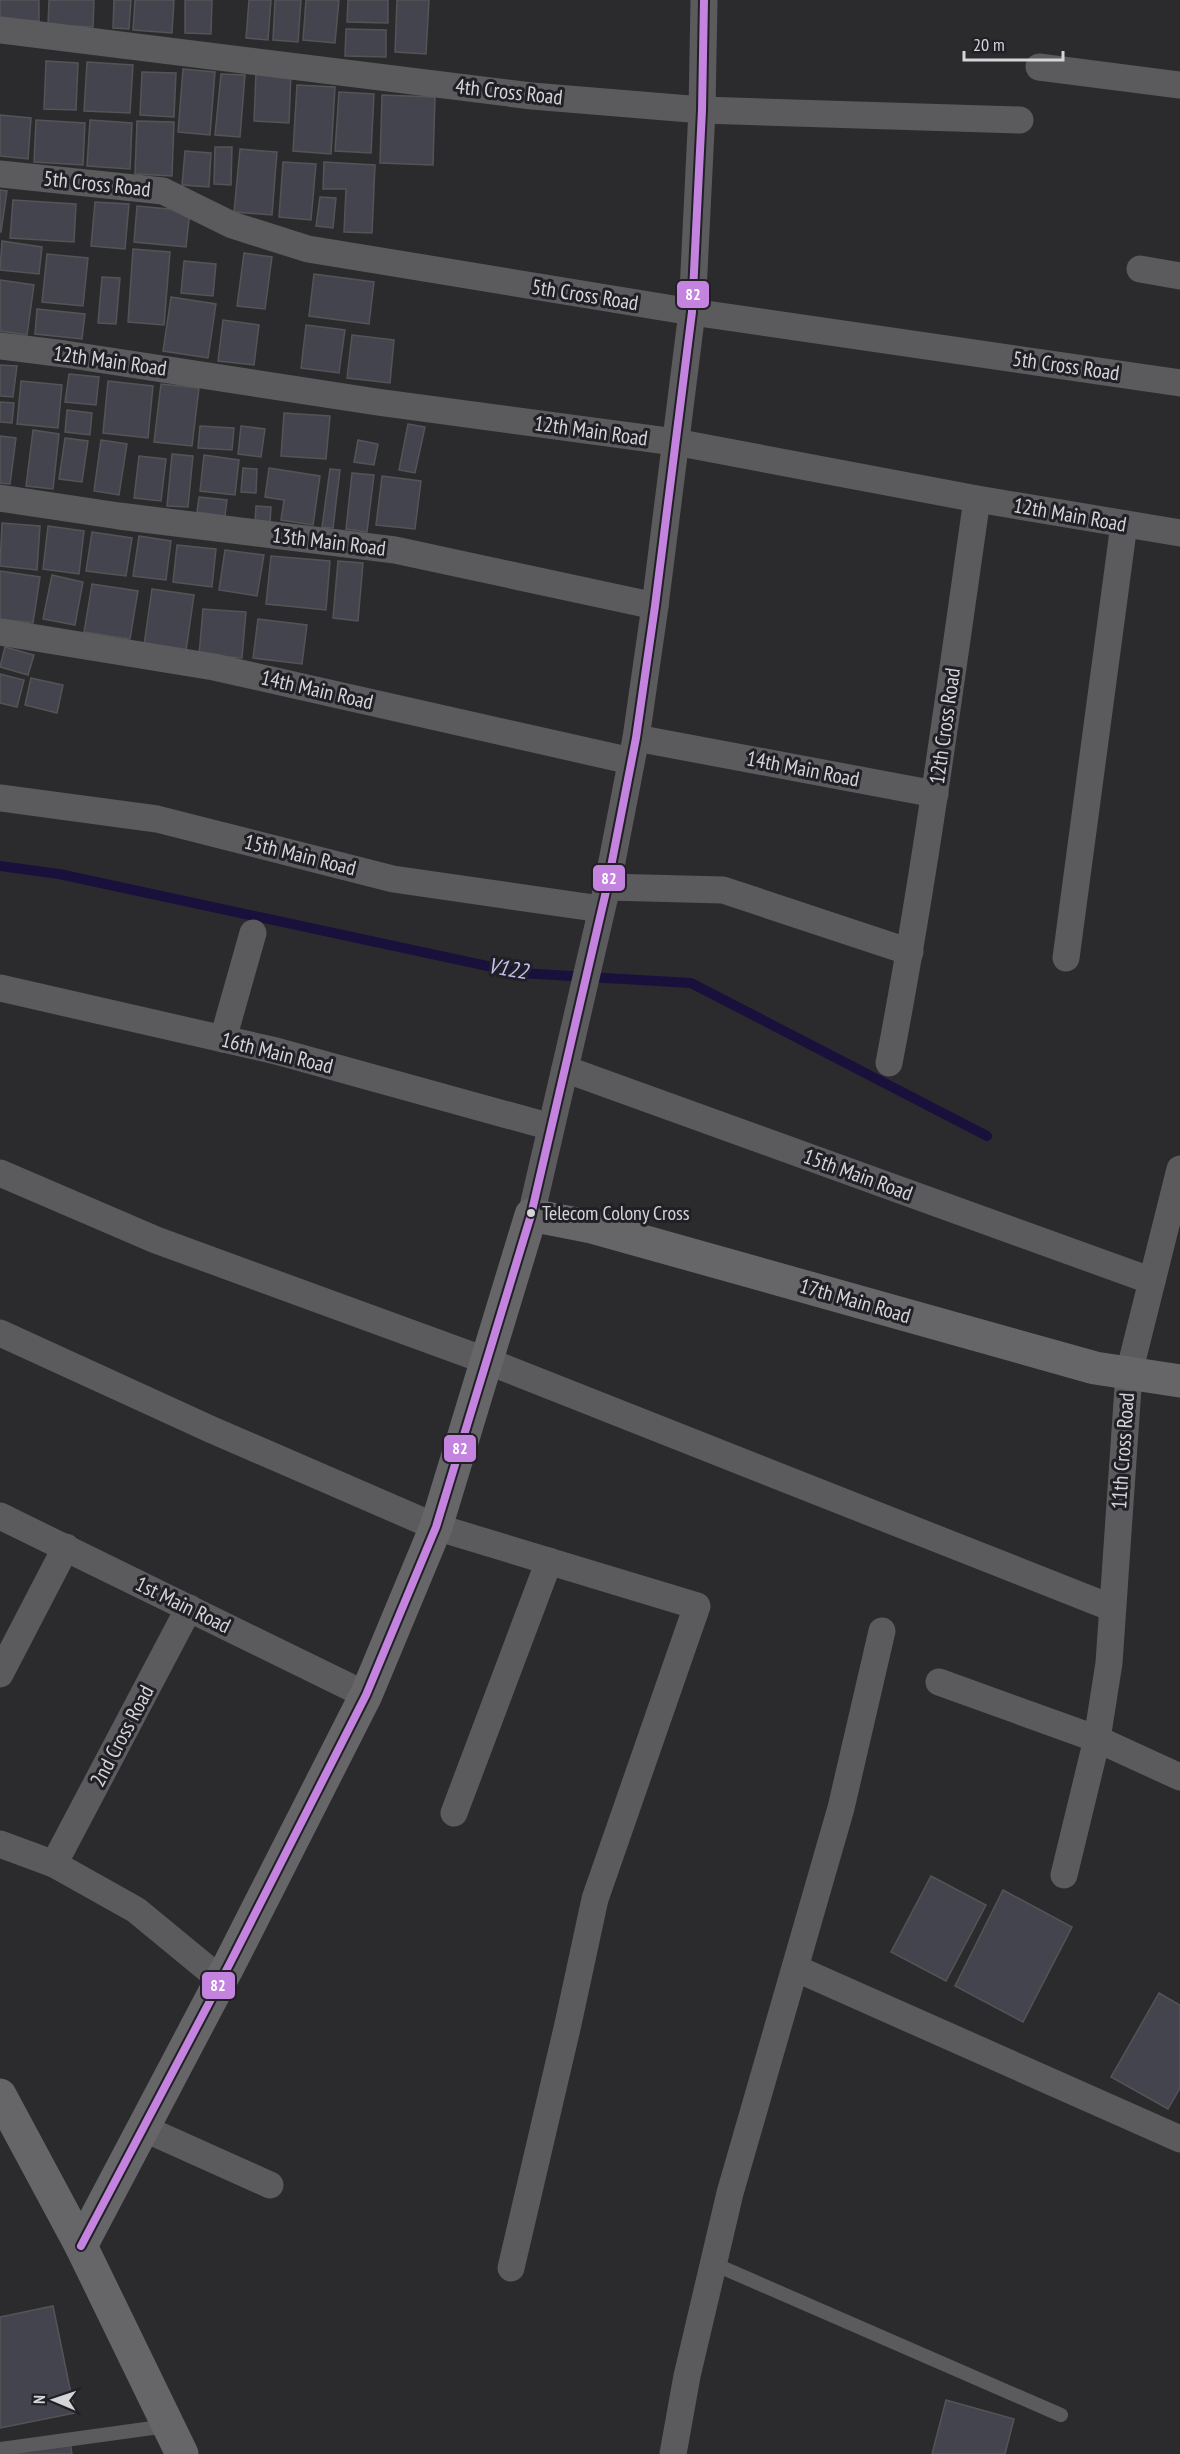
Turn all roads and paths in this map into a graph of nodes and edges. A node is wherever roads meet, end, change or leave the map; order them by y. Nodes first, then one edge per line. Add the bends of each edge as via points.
1 (704, 0) edge
2 (0, 30) edge
3 (1039, 67) dead end
4 (1180, 85) edge
5 (702, 110) junction
6 (1020, 120) dead end
7 (0, 174) edge
8 (1140, 269) dead end
9 (1180, 276) edge
10 (692, 312) junction
11 (0, 346) edge
12 (1180, 383) edge
13 (675, 442) junction
14 (0, 498) edge
15 (977, 499) junction
16 (1124, 524) junction
17 (1180, 533) edge
18 (655, 606) junction
19 (0, 632) edge
20 (633, 749) junction
21 (935, 794) junction
22 (0, 798) edge
23 (604, 898) junction
24 (253, 933) dead end
25 (910, 952) junction
26 (1066, 958) dead end
27 (0, 988) edge
28 (223, 1039) junction
29 (889, 1063) dead end
30 (565, 1069) junction
31 (551, 1127) junction
32 (1180, 1169) edge
33 (0, 1173) edge
34 (531, 1215) junction
35 (1152, 1281) junction
36 (0, 1333) edge
37 (487, 1361) junction
38 (1129, 1373) junction
39 (1180, 1381) edge
40 (0, 1516) edge
41 (436, 1527) junction
42 (66, 1547) junction
43 (549, 1561) junction
44 (189, 1608) junction
45 (1112, 1608) junction
46 (882, 1631) dead end
47 (0, 1674) edge
48 (939, 1682) dead end
49 (366, 1695) junction
50 (1097, 1738) junction
51 (1180, 1777) edge
52 (454, 1813) dead end
53 (0, 1844) edge
54 (54, 1864) junction
55 (1064, 1875) dead end
56 (795, 1968) junction
57 (221, 1980) junction
58 (0, 2095) edge
59 (143, 2128) junction
60 (1180, 2139) edge
61 (270, 2185) dead end
62 (81, 2246) junction
63 (714, 2264) junction
64 (512, 2268) dead end
65 (1061, 2415) dead end
66 (175, 2440) edge
67 (0, 2449) edge
68 (674, 2454) edge

1 - 5 street
2 - 5 street, 4th Cross Road via 532,96
3 - 4 street
5 - 6 street, 4th Cross Road
5 - 10 street
7 - 10 street, 5th Cross Road via 164,190 232,225 308,249
8 - 9 street
10 - 12 street, 5th Cross Road
10 - 13 street
11 - 13 street, 12th Main Road
13 - 15 street, 12th Main Road
13 - 18 street
14 - 18 street, 13th Main Road via 395,550
15 - 16 street, 12th Main Road
15 - 21 street, 12th Cross Road
16 - 17 street, 12th Main Road
16 - 26 street
18 - 20 street
19 - 20 street, 14th Main Road via 214,667
20 - 21 street, 14th Main Road
20 - 23 street
21 - 25 street, 12th Cross Road
22 - 23 street, 15th Main Road via 157,819 393,879
23 - 25 street, 15th Main Road via 723,890
23 - 30 street
24 - 28 street
25 - 29 street, 12th Cross Road
27 - 28 street, 16th Main Road
28 - 31 street, 16th Main Road
30 - 31 street
30 - 35 street, 15th Main Road
31 - 34 street
32 - 35 street, 11th Cross Road
33 - 37 street via 156,1240
34 - 37 street
34 - 38 street, 17th Main Road via 592,1227 1095,1368
35 - 38 street, 11th Cross Road
36 - 41 street
37 - 41 street
37 - 45 street
38 - 39 street, 17th Main Road
38 - 45 street, 11th Cross Road
40 - 42 street, 1st Main Road
41 - 43 street
41 - 49 street
42 - 44 street, 1st Main Road
42 - 47 street
43 - 52 street
43 - 64 street via 697,1606 595,1899
44 - 49 street, 1st Main Road
44 - 54 street, 2nd Cross Road
45 - 50 street, 11th Cross Road
46 - 56 street via 841,1808
48 - 50 street
49 - 57 street
50 - 51 street
50 - 55 street, 11th Cross Road
53 - 54 street
54 - 57 street via 136,1910
56 - 60 street
56 - 63 street via 730,2193
57 - 59 street
58 - 62 street
59 - 61 street
59 - 62 street
62 - 66 street
63 - 65 lane
63 - 68 street via 687,2376
66 - 67 lane

